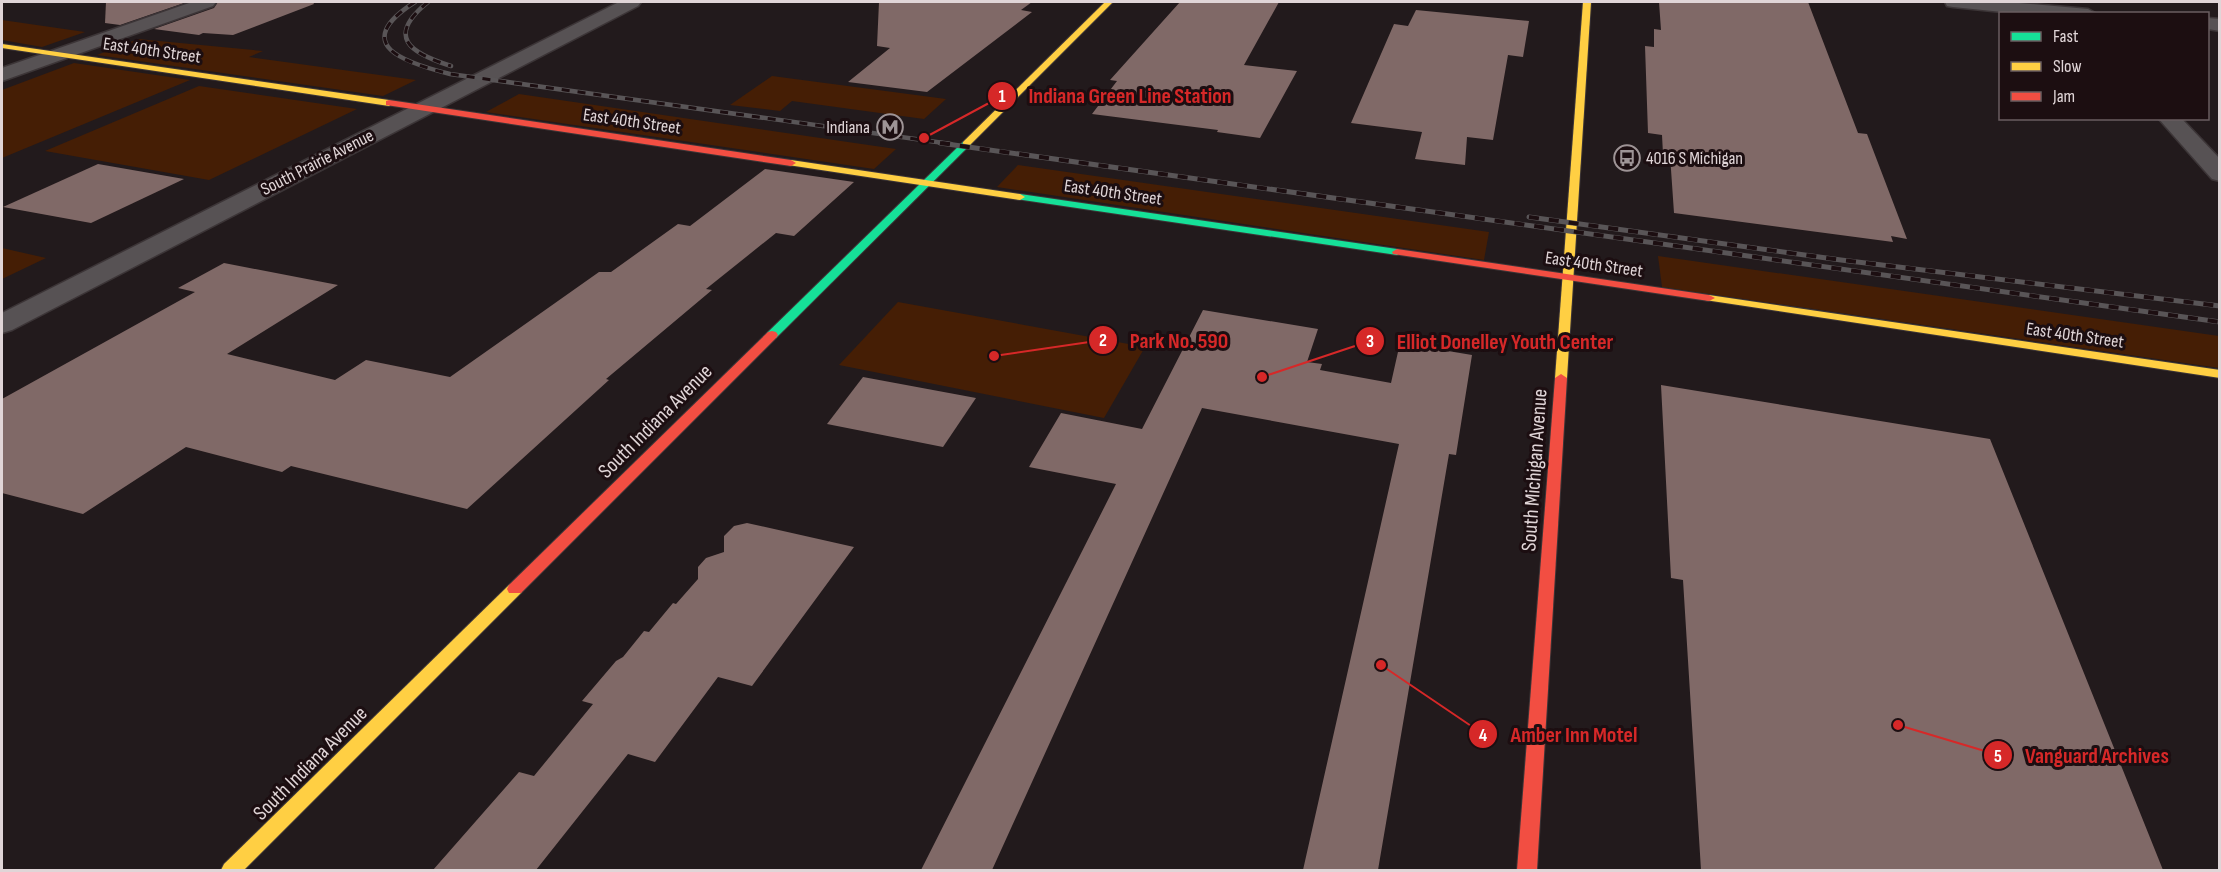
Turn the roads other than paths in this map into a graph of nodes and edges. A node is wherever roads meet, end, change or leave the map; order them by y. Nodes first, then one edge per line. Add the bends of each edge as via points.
1 (207, 2) edge
2 (632, 2) edge
3 (1109, 2) edge
4 (1587, 2) edge
5 (1953, 2) edge
6 (2075, 10) edge
7 (2, 46) edge
8 (59, 54) junction
9 (2, 75) edge
10 (422, 108) junction
11 (2171, 120) edge
12 (2220, 174) edge
13 (926, 183) junction
14 (1568, 278) junction
15 (2, 324) edge
16 (2220, 374) edge
17 (231, 870) edge
18 (1527, 870) edge

1 - 8 street
2 - 10 street, South Prairie Avenue
3 - 13 street, South Indiana Avenue
4 - 14 street, South Michigan Avenue
5 - 6 street
7 - 8 street, East 40th Street
8 - 9 street
8 - 10 street, East 40th Street
10 - 13 street, East 40th Street
10 - 15 street, South Prairie Avenue
11 - 12 street
13 - 14 street, East 40th Street
13 - 17 street, South Indiana Avenue
14 - 16 street, East 40th Street
14 - 18 street, South Michigan Avenue

